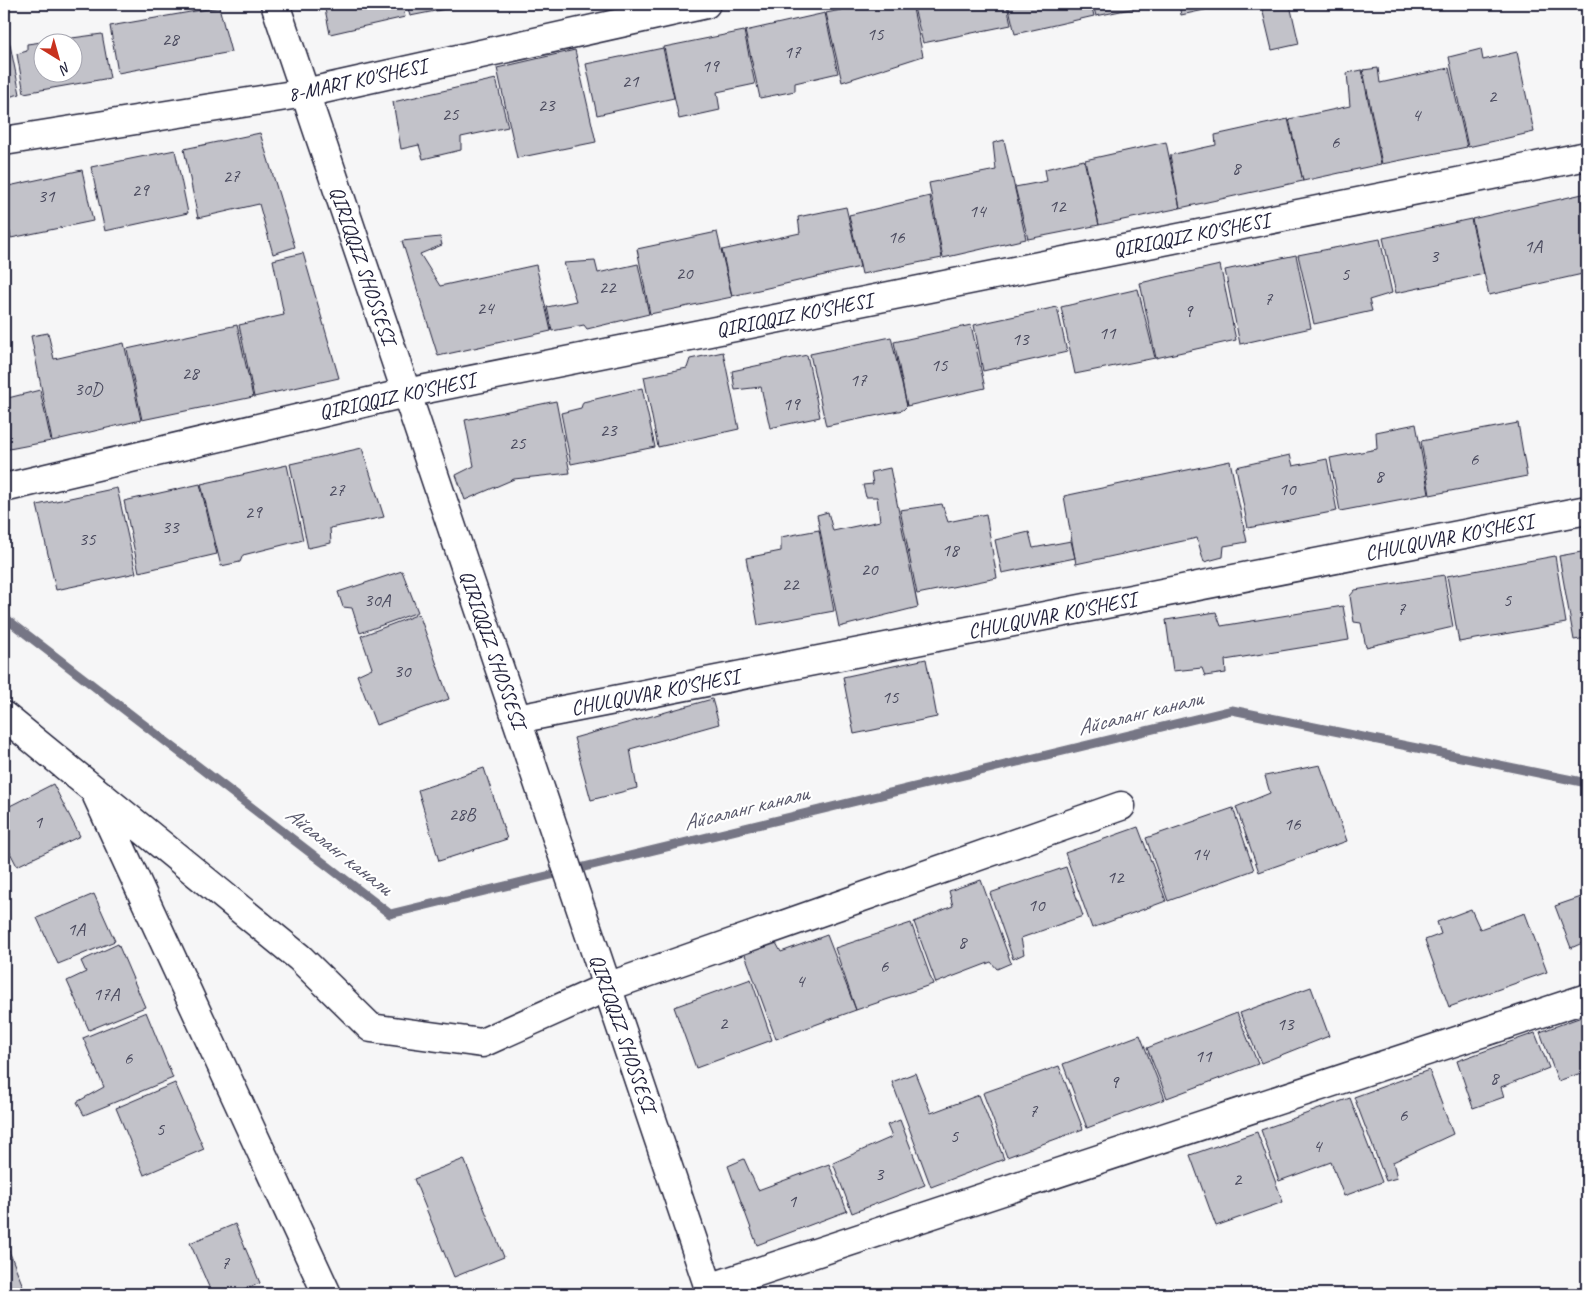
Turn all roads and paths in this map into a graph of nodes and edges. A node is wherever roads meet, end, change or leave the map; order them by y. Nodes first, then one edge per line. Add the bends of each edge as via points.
1 (275, 4) edge
2 (706, 4) edge
3 (305, 93) junction
4 (4, 141) edge
5 (1587, 156) edge
6 (406, 393) junction
7 (4, 488) edge
8 (1587, 510) edge
9 (4, 716) edge
10 (517, 719) junction
11 (94, 790) junction
12 (1121, 806) dead end
13 (608, 987) junction
14 (1587, 998) edge
15 (710, 1291) edge
16 (327, 1294) edge

1 - 3 street, QIRIQQIZ SHOSSESI
2 - 3 street, 8-MART KO'SHESI
3 - 4 street, 8-MART KO'SHESI
3 - 6 street, QIRIQQIZ SHOSSESI
5 - 6 street, QIRIQQIZ KO'SHESI
6 - 7 street, QIRIQQIZ KO'SHESI
6 - 10 street, QIRIQQIZ SHOSSESI
8 - 10 street, CHULQUVAR KO'SHESI
9 - 11 street
10 - 13 street, QIRIQQIZ SHOSSESI
11 - 13 street via 300,958 371,1028 482,1043
11 - 16 street
12 - 13 street
13 - 15 street, QIRIQQIZ SHOSSESI
14 - 15 street

